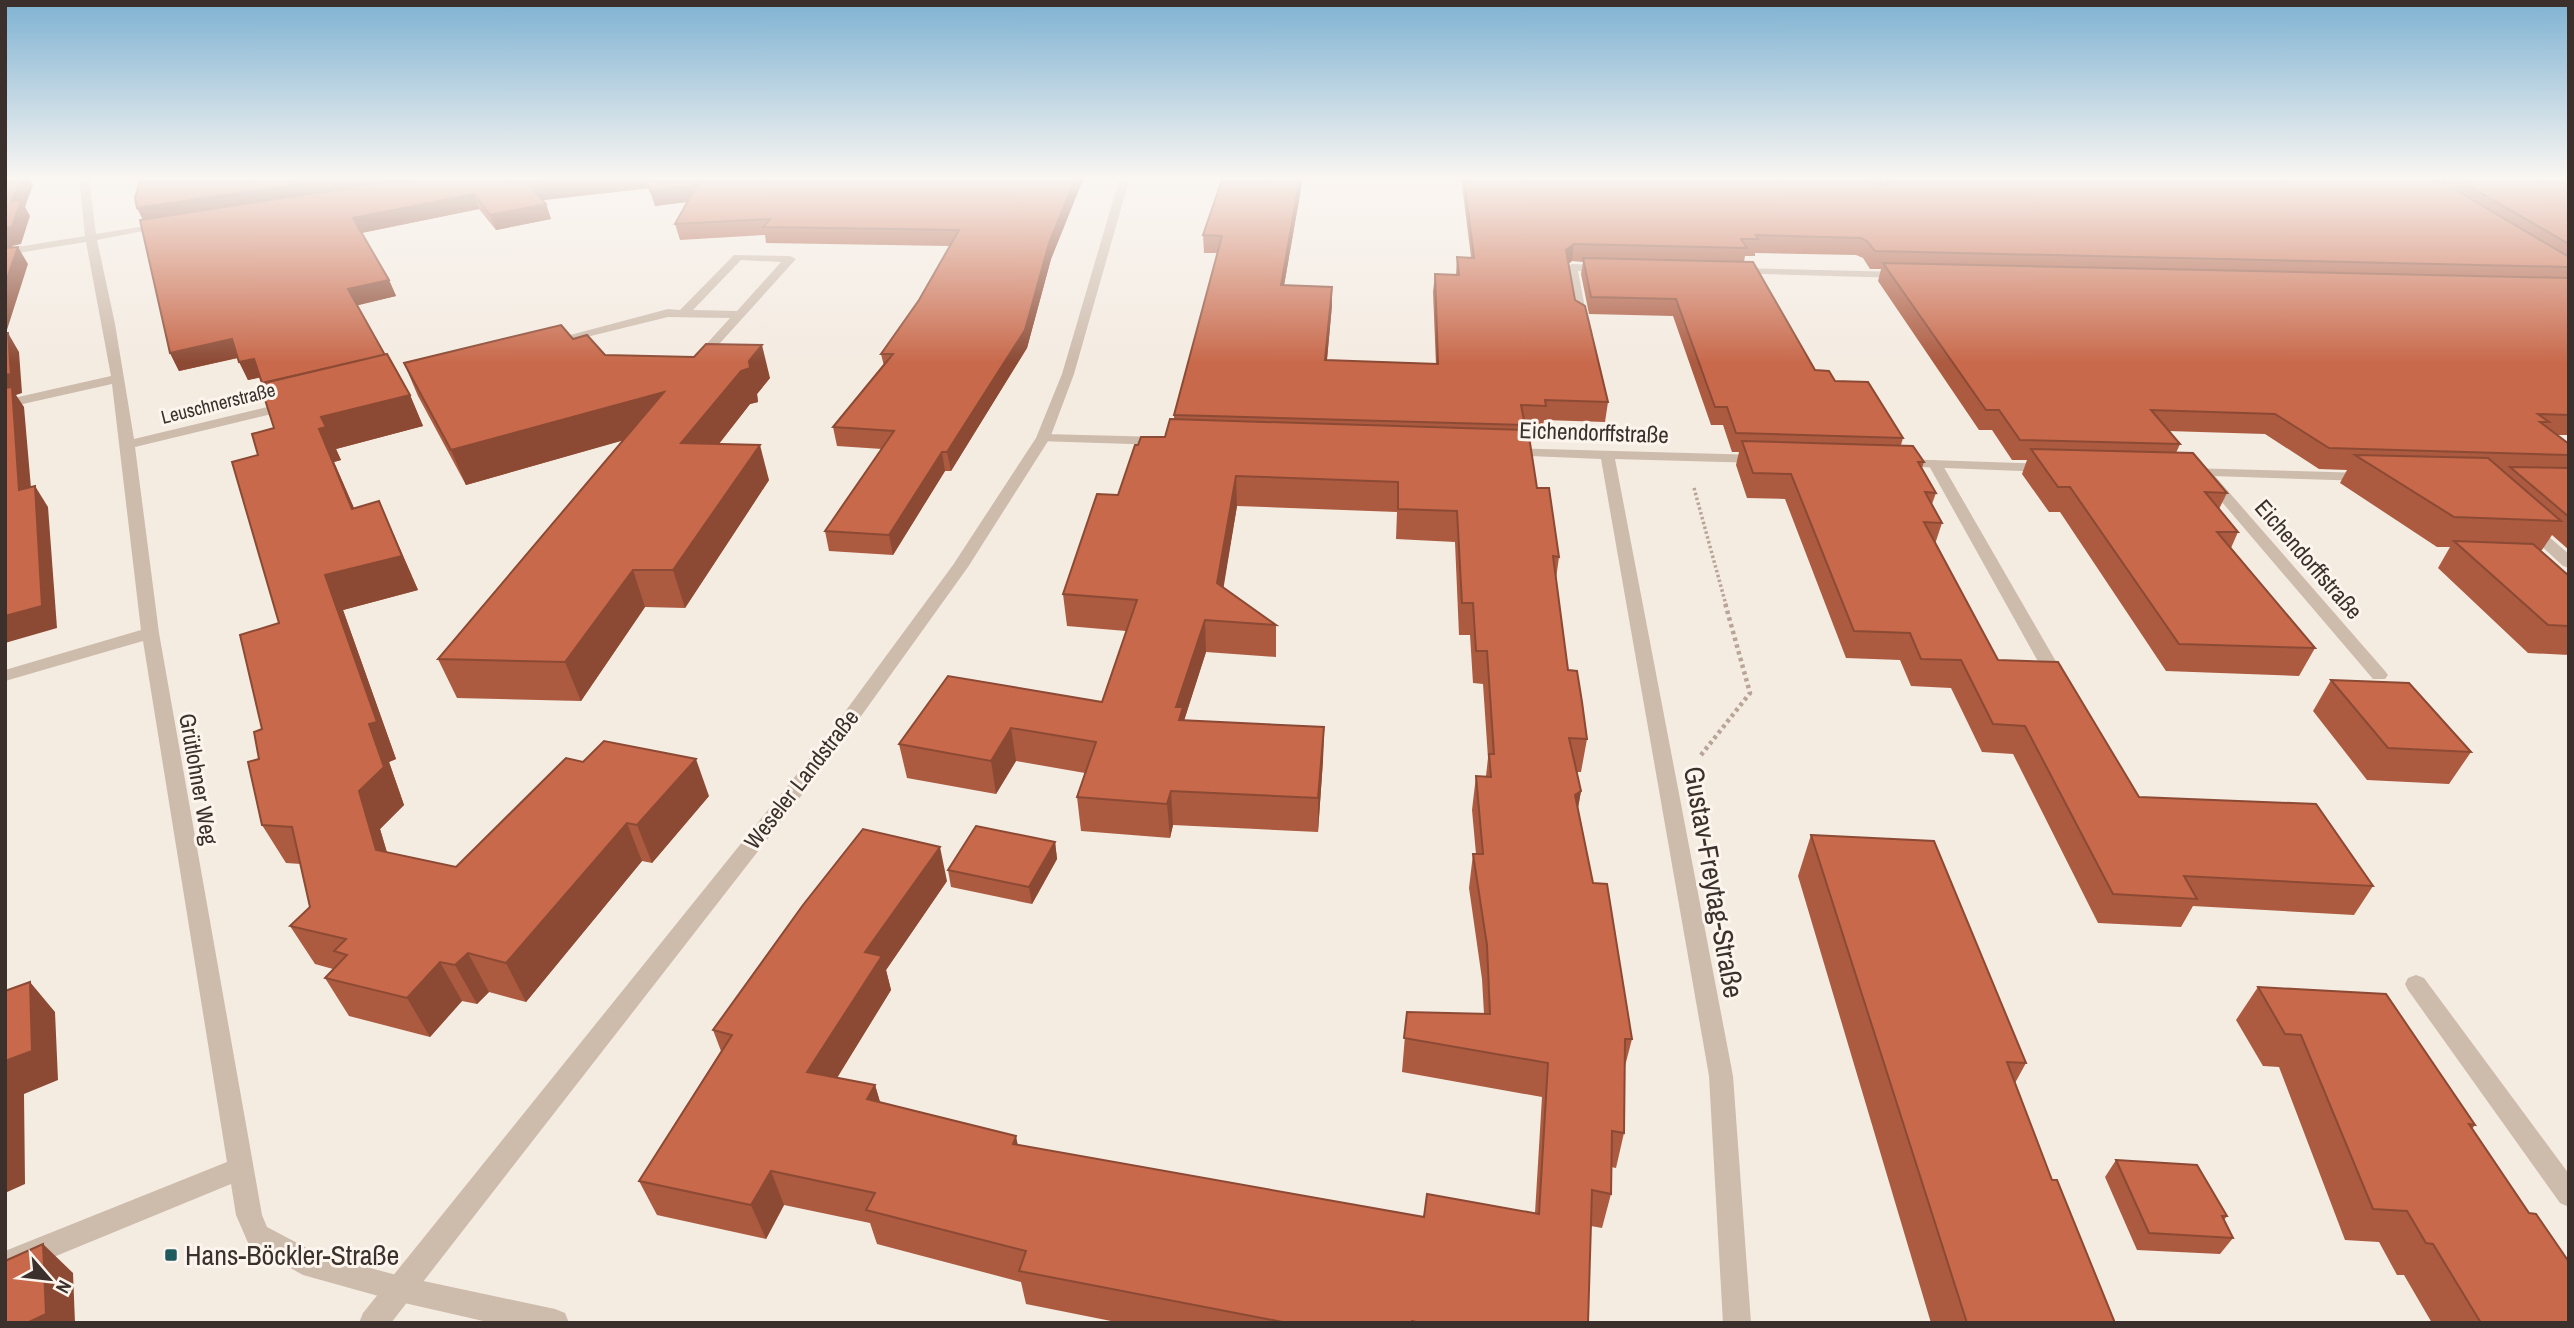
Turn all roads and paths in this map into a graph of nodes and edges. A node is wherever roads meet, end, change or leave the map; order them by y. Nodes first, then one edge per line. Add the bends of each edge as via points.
1 (91, 239) joint
2 (1107, 239) edge
3 (5, 252) edge
4 (1614, 268) edge
5 (1725, 271) edge
6 (1920, 275) edge
7 (684, 313) junction
8 (740, 315) junction
9 (1581, 318) edge
10 (533, 346) edge
11 (697, 361) edge
12 (116, 379) junction
13 (304, 402) edge
14 (5, 404) edge
15 (1043, 438) junction
16 (1182, 442) edge
17 (128, 445) junction
18 (1498, 452) edge
19 (1607, 455) junction
20 (1686, 457) junction
21 (1769, 459) edge
22 (1879, 463) edge
23 (1935, 464) junction
24 (2056, 468) edge
25 (2178, 471) edge
26 (2205, 472) junction
27 (2381, 478) edge
28 (2517, 517) edge
29 (2569, 563) edge
30 (150, 633) junction
31 (2049, 665) edge
32 (2379, 675) dead end
33 (5, 676) edge
34 (1670, 794) junction
35 (2416, 984) dead end
36 (239, 1169) junction
37 (2569, 1195) edge
38 (5, 1264) edge
39 (400, 1289) junction
40 (373, 1323) edge
41 (555, 1323) edge
42 (1737, 1323) edge

1 - 3 street
1 - 12 street, Grütlohner Weg
2 - 15 street, Weseler Landstraße via 1068,374
4 - 9 street via 1572,267
5 - 6 street
7 - 8 street
7 - 8 street via 738,257 790,259
7 - 10 street
8 - 11 street
12 - 14 street
12 - 17 street, Grütlohner Weg
13 - 17 street, Leuschnerstraße
15 - 16 street
15 - 39 street, Weseler Landstraße via 960,567 829,747
17 - 30 street, Grütlohner Weg
18 - 19 street, Eichendorffstraße
19 - 20 street, Eichendorffstraße
19 - 34 street, Gustav-Freytag-Straße
20 - 21 street, Eichendorffstraße
20 - 34 path via 1750,693
22 - 23 street
23 - 24 street
23 - 31 street
25 - 26 street, Eichendorffstraße
26 - 27 street, Eichendorffstraße
26 - 32 street, Eichendorffstraße
28 - 29 street
30 - 33 street
30 - 36 street, Grütlohner Weg
34 - 42 street, Gustav-Freytag-Straße via 1721,1076
35 - 37 street
36 - 38 street
36 - 39 street, Grütlohner Weg via 258,1236 313,1266
39 - 40 street, Weseler Landstraße
39 - 41 street, Grütlohner Weg

